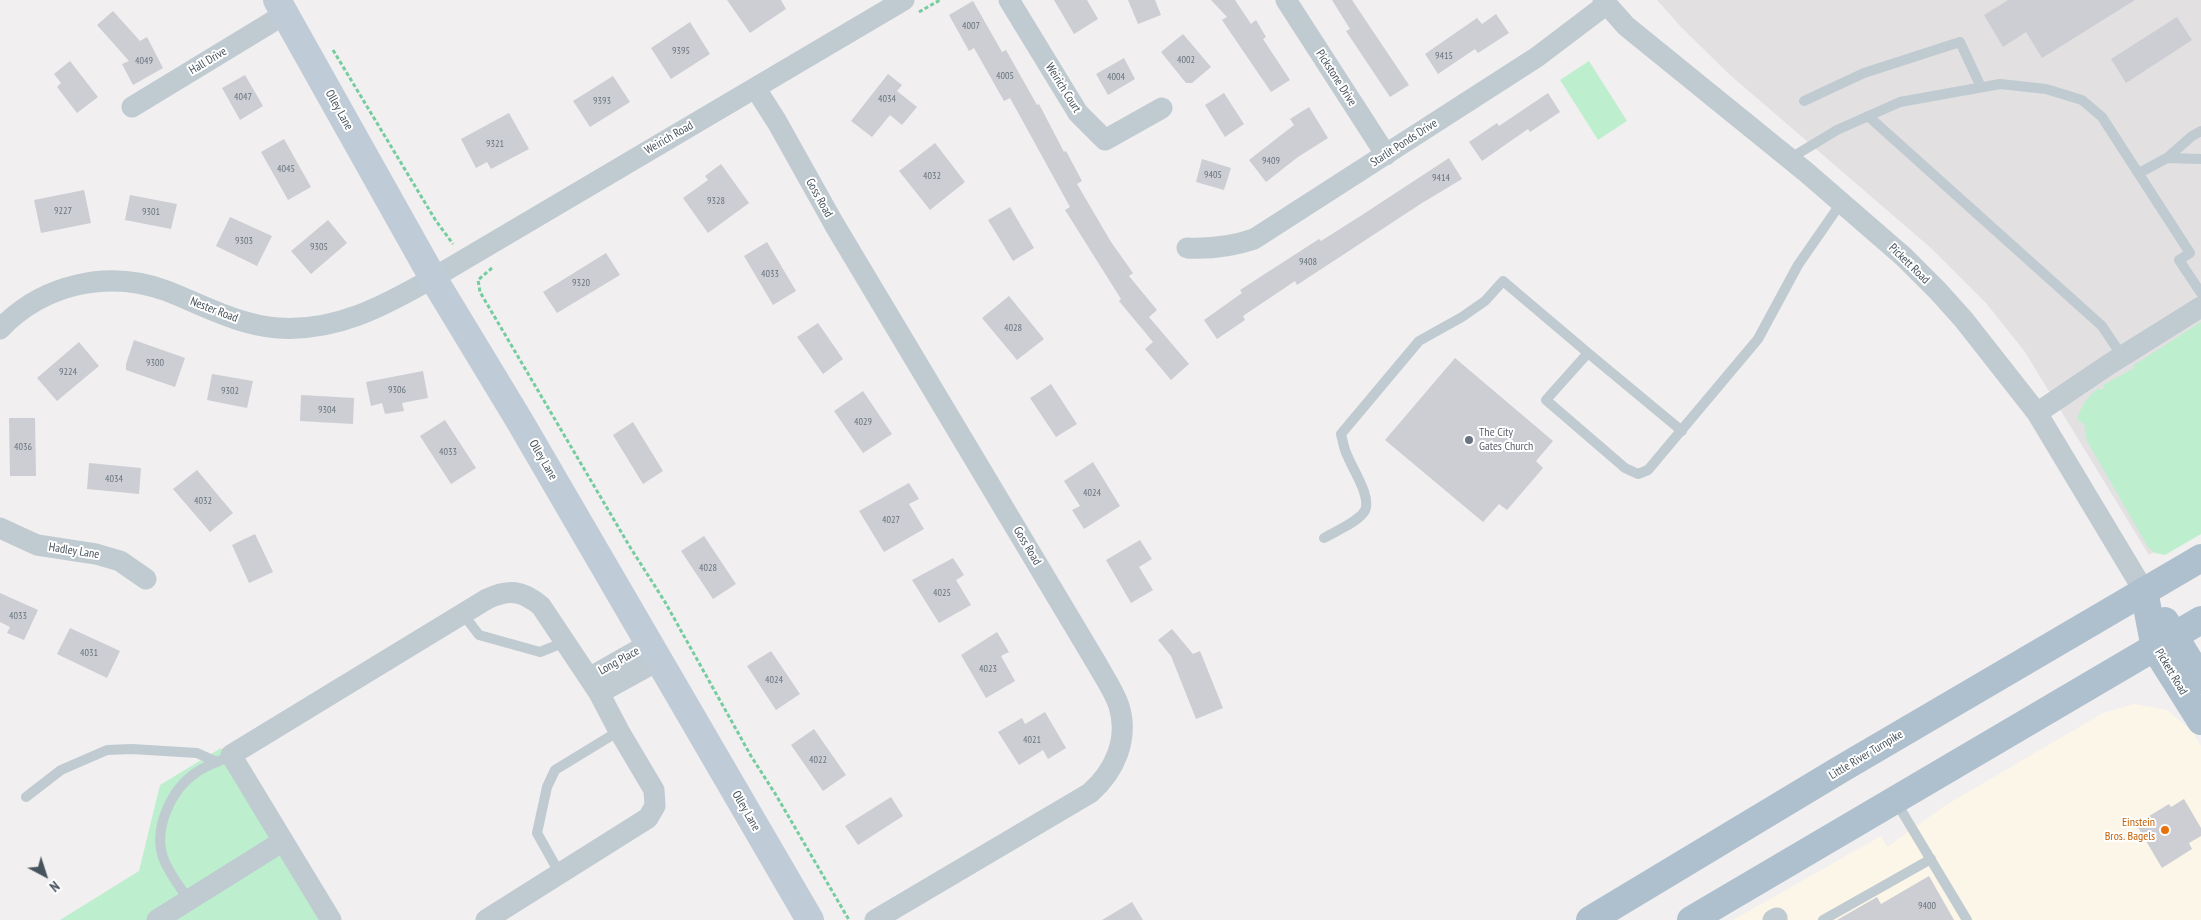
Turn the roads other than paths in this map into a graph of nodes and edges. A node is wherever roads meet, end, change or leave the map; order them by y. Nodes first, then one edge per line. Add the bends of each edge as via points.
1 (904, 0) edge
2 (1009, 0) edge
3 (1286, 0) edge
4 (1607, 1) edge
5 (281, 7) edge
6 (1981, 87) junction
7 (756, 89) junction
8 (1804, 101) dead end
9 (132, 107) dead end
10 (1162, 108) dead end
11 (1868, 116) junction
12 (2201, 130) edge
13 (1386, 154) junction
14 (2167, 158) junction
15 (1789, 159) junction
16 (2201, 159) edge
17 (2139, 173) junction
18 (1842, 203) junction
19 (1188, 248) dead end
20 (433, 278) junction
21 (2201, 293) edge
22 (2201, 306) edge
23 (0, 330) edge
24 (1588, 353) junction
25 (2122, 356) junction
26 (2037, 413) junction
27 (1682, 431) junction
28 (0, 528) edge
29 (1324, 538) dead end
30 (2201, 558) edge
31 (146, 579) dead end
32 (2144, 591) junction
33 (463, 614) junction
34 (2201, 620) edge
35 (566, 642) junction
36 (2165, 642) junction
37 (654, 652) junction
38 (2201, 680) edge
39 (594, 686) junction
40 (2201, 721) edge
41 (619, 731) junction
42 (224, 758) junction
43 (26, 797) dead end
44 (1895, 800) junction
45 (284, 841) junction
46 (1931, 859) junction
47 (560, 874) junction
48 (189, 900) junction
49 (156, 920) edge
50 (331, 920) edge
51 (486, 920) edge
52 (810, 920) edge
53 (875, 920) edge
54 (1590, 920) edge
55 (1691, 920) edge
56 (1823, 920) edge
57 (1967, 920) edge

1 - 7 street, Weirich Road
2 - 10 street, Weirich Court via 1078,114 1105,140
3 - 13 street, Pickstone Drive
4 - 13 street, Starlit Ponds Drive via 1537,57
4 - 15 street, Pickett Road via 1626,26
5 - 9 street, Hall Drive
5 - 20 main road, Olley Lane
6 - 8 lane via 1960,42 1864,73
6 - 11 lane via 1900,102
6 - 17 lane via 2000,84 2046,89 2082,100 2102,117
7 - 20 street, Weirich Road
7 - 53 street, Goss Road via 1097,664 1118,704 1122,719 1123,733 1118,754 1111,770 1090,793
11 - 15 lane via 1837,130
11 - 25 lane via 2102,326
12 - 14 lane
13 - 19 street, Starlit Ponds Drive via 1254,239 1210,249
14 - 16 lane
14 - 17 lane
15 - 18 street, Pickett Road
17 - 21 lane via 2190,253 2179,260
18 - 26 street, Pickett Road via 1938,291
18 - 27 lane via 1798,265 1758,339
20 - 23 street, Nester Road via 352,319 299,328 266,327 239,320 165,290 135,282 97,281 40,298
20 - 37 main road, Olley Lane
22 - 25 street
24 - 27 lane
24 - 27 lane via 1546,400 1625,468 1638,474 1648,470
24 - 29 lane via 1503,280 1485,301 1419,341 1341,434 1347,456 1364,492 1365,511
25 - 26 street
26 - 32 street, Pickett Road
28 - 31 street, Hadley Lane via 37,544 120,560
30 - 32 main road, Little River Turnpike
32 - 36 main road, Pickett Road
32 - 54 main road, Little River Turnpike
33 - 35 lane via 479,635 540,652
33 - 35 street via 505,591 521,595 541,606
33 - 42 street
34 - 36 main road
35 - 39 street
36 - 38 main road, Pickett Road
36 - 40 main road, Pickett Road
36 - 44 main road
37 - 39 street, Long Place
37 - 52 main road, Olley Lane
39 - 41 street
41 - 47 lane via 556,770 547,787 537,833
41 - 47 street via 654,790 655,806 648,818
42 - 43 lane via 132,749 107,750 61,770
42 - 45 street
42 - 48 lane via 184,782 172,797 164,818 161,837 164,859
44 - 46 lane
44 - 55 main road
45 - 48 street
45 - 50 street
46 - 56 lane
46 - 57 lane
47 - 51 street
48 - 49 street

